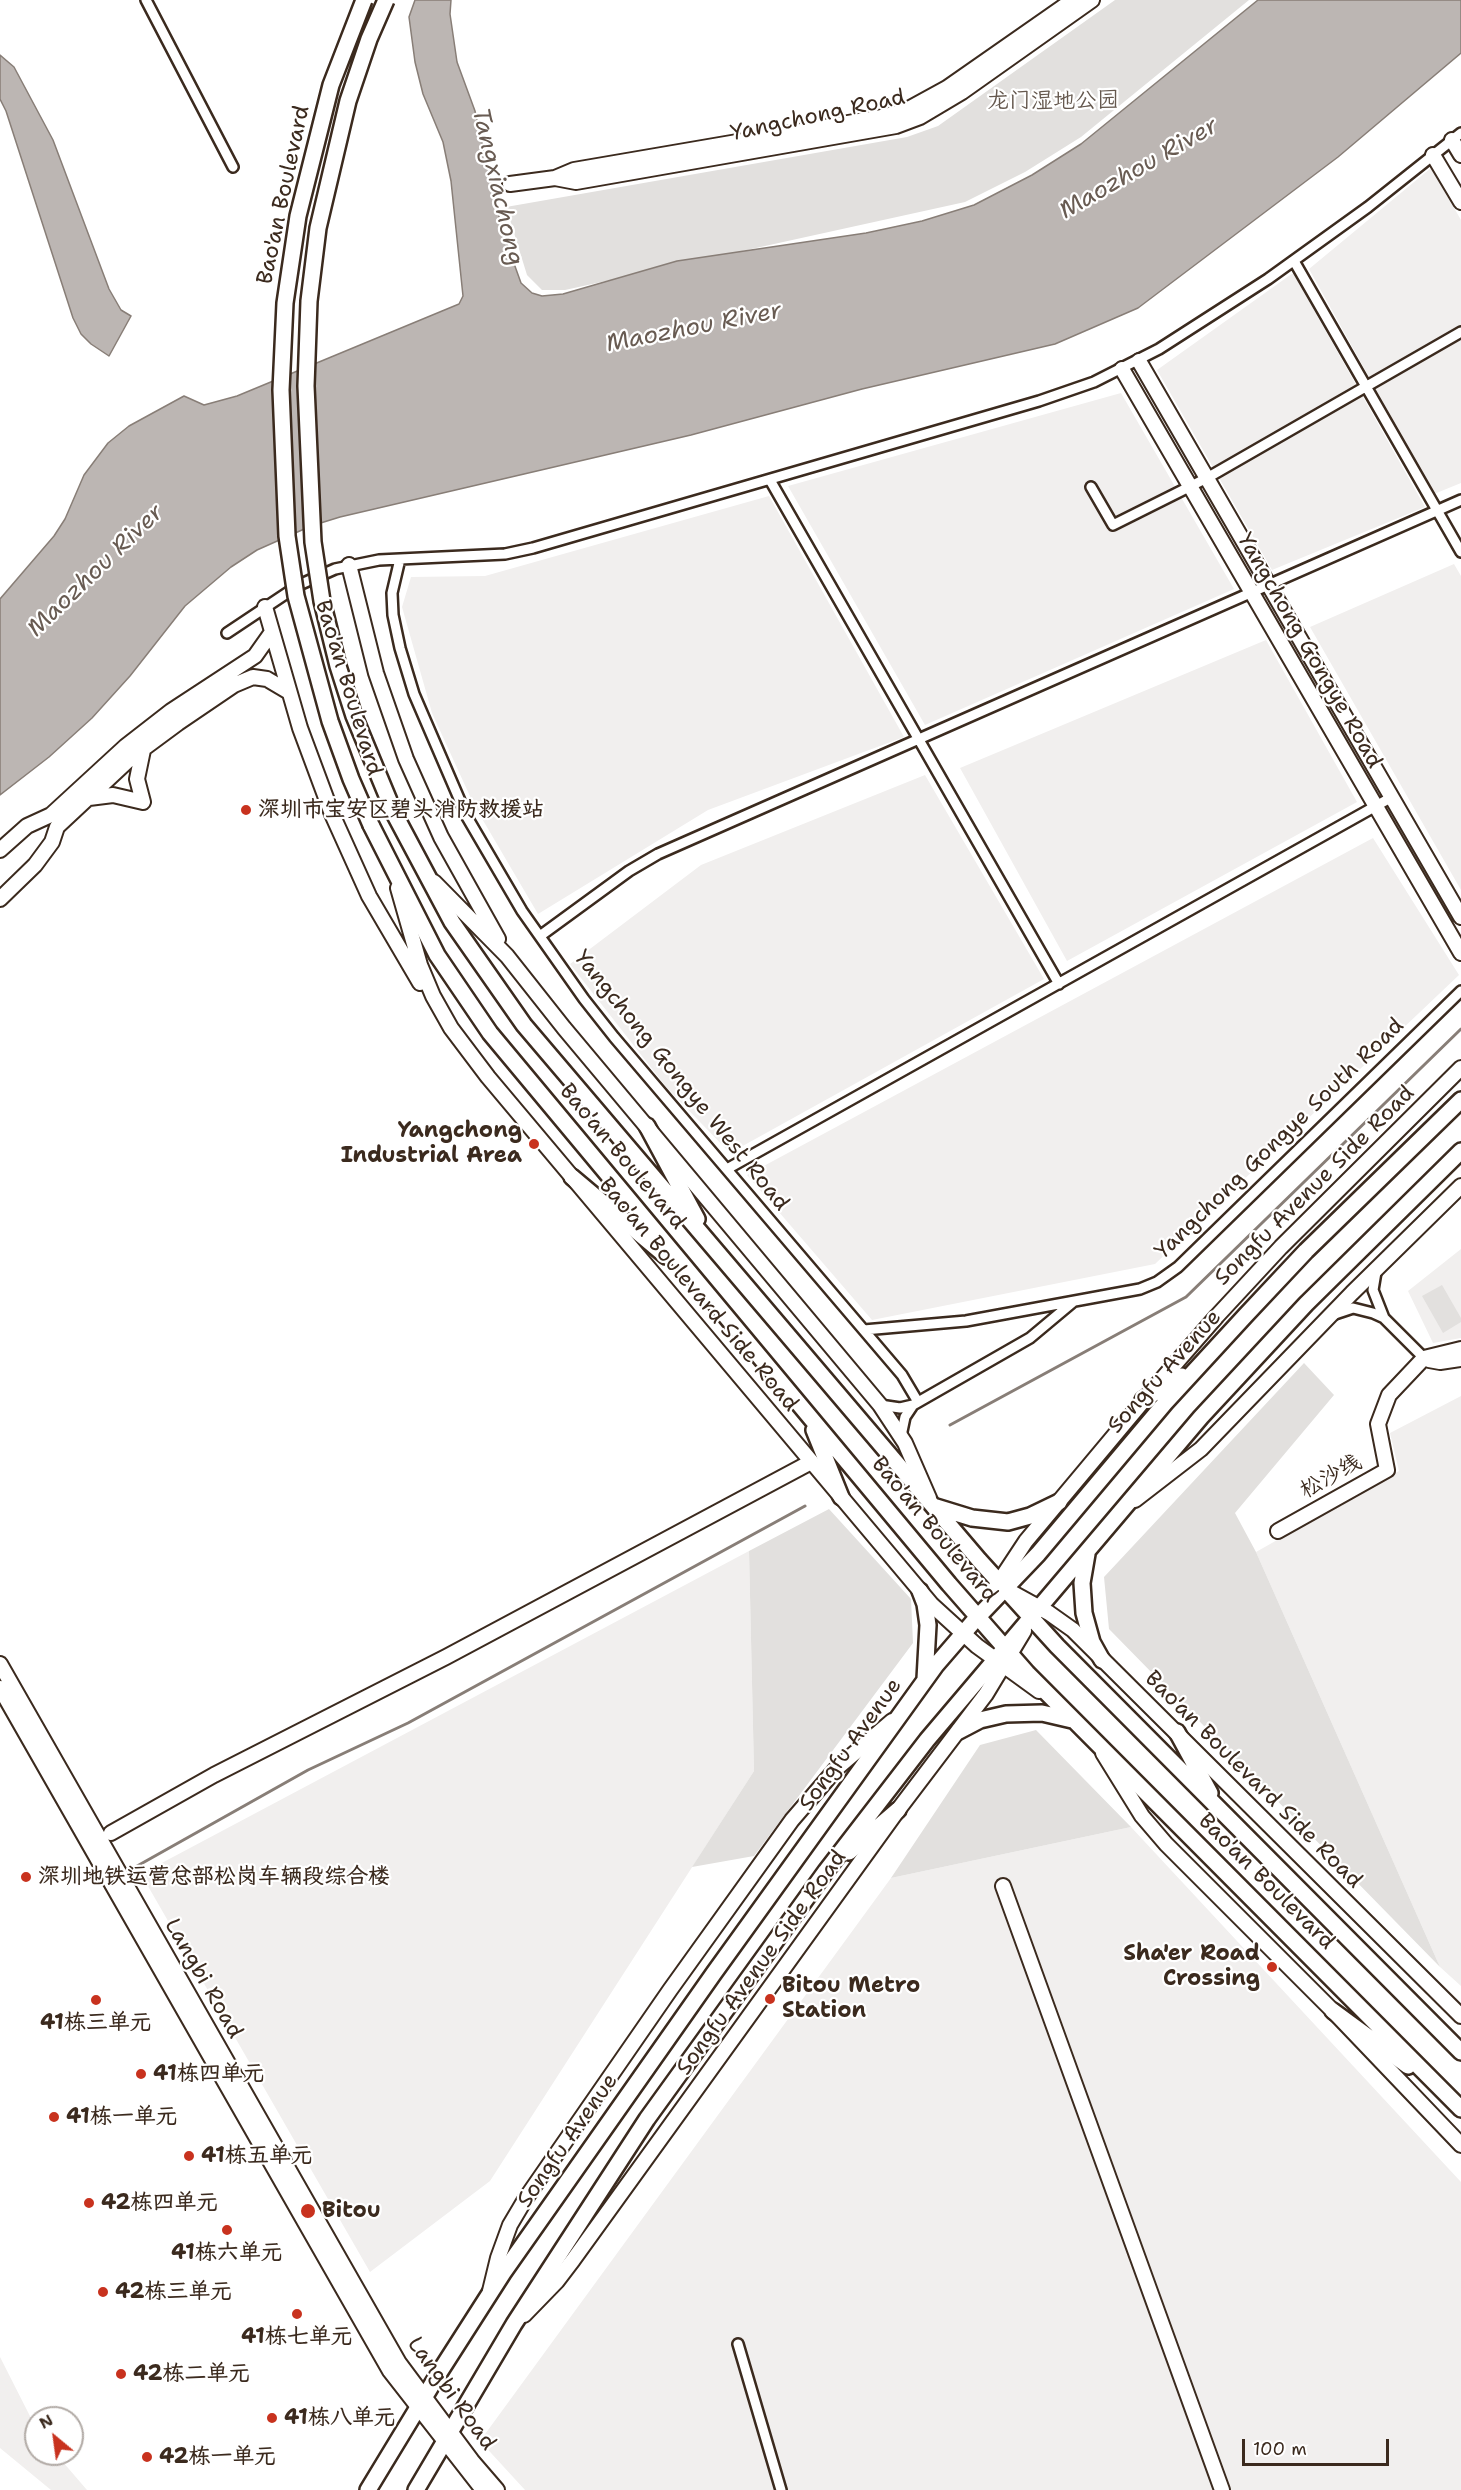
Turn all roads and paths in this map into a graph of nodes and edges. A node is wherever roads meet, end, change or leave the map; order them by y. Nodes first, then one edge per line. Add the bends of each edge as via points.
1 (146, 0) edge
2 (364, 0) edge
3 (386, 0) edge
4 (1073, 0) edge
5 (1092, 0) edge
6 (1457, 136) edge
7 (1433, 155) junction
8 (1461, 155) edge
9 (233, 167) dead end
10 (555, 178) junction
11 (510, 184) dead end
12 (1461, 202) edge
13 (1294, 261) junction
14 (1461, 332) edge
15 (1139, 361) junction
16 (1122, 369) junction
17 (1366, 387) junction
18 (1207, 478) junction
19 (770, 480) junction
20 (1091, 487) dead end
21 (1190, 488) junction
22 (1461, 500) edge
23 (1437, 511) junction
24 (1461, 552) edge
25 (400, 559) junction
26 (349, 565) junction
27 (1269, 585) junction
28 (1251, 593) junction
29 (265, 607) junction
30 (272, 632) junction
31 (227, 633) dead end
32 (289, 692) junction
33 (920, 739) junction
34 (143, 750) junction
35 (1392, 797) junction
36 (89, 798) junction
37 (1376, 807) junction
38 (0, 850) edge
39 (386, 858) junction
40 (418, 862) junction
41 (2, 898) edge
42 (1461, 917) edge
43 (540, 936) junction
44 (1461, 953) edge
45 (519, 970) junction
46 (1059, 984) junction
47 (1461, 991) edge
48 (441, 1013) junction
49 (1461, 1068) edge
50 (1461, 1100) edge
51 (646, 1126) junction
52 (1461, 1152) edge
53 (727, 1169) junction
54 (572, 1178) junction
55 (1461, 1186) edge
56 (721, 1257) junction
57 (1378, 1267) junction
58 (697, 1282) junction
59 (1073, 1302) junction
60 (1384, 1318) junction
61 (1326, 1319) junction
62 (864, 1330) junction
63 (1461, 1348) edge
64 (1424, 1358) junction
65 (1461, 1359) edge
66 (1204, 1360) junction
67 (1143, 1400) junction
68 (916, 1403) junction
69 (880, 1405) junction
70 (805, 1411) junction
71 (901, 1436) junction
72 (811, 1462) junction
73 (841, 1497) junction
74 (1059, 1502) junction
75 (933, 1506) junction
76 (1126, 1507) junction
77 (1278, 1531) dead end
78 (1088, 1551) junction
79 (1002, 1585) junction
80 (920, 1591) junction
81 (1036, 1613) junction
82 (977, 1617) junction
83 (962, 1634) junction
84 (1004, 1658) junction
85 (1102, 1660) junction
86 (0, 1664) edge
87 (924, 1682) junction
88 (0, 1688) edge
89 (901, 1714) junction
90 (1075, 1721) junction
91 (959, 1731) junction
92 (1177, 1732) junction
93 (1097, 1744) junction
94 (1218, 1809) junction
95 (898, 1810) junction
96 (111, 1833) dead end
97 (826, 1871) junction
98 (1003, 1886) dead end
99 (1333, 2011) junction
100 (1461, 2016) edge
101 (1461, 2052) edge
102 (1446, 2094) junction
103 (1461, 2109) edge
104 (1461, 2145) edge
105 (488, 2296) junction
106 (514, 2324) junction
107 (738, 2344) dead end
108 (421, 2402) junction
109 (447, 2436) junction
110 (369, 2490) edge
111 (416, 2490) edge
112 (483, 2490) edge
113 (497, 2490) edge
114 (781, 2490) edge
115 (1222, 2490) edge

1 - 9 street
2 - 39 main road, Bao'an Boulevard, bridge via 331,85 298,216 285,303 281,399 287,536 296,596 330,721
3 - 40 main road, Bao'an Boulevard, bridge via 348,101 318,228 309,301 306,386 312,533 332,644 351,708
4 - 10 street, Yangchong Road via 947,88 905,111 574,170
5 - 10 street, Yangchong Road via 962,92 902,124 576,182
6 - 7 street
6 - 8 street
7 - 12 street
7 - 13 street
10 - 11 street, Yangchong Road
13 - 15 street
13 - 17 street
14 - 17 street
15 - 16 street
15 - 18 street, Yangchong Gongye Road
16 - 19 street via 1039,401
16 - 21 street, Yangchong Gongye Road
17 - 18 street
17 - 23 street
18 - 21 street
18 - 27 street, Yangchong Gongye Road
19 - 25 street via 534,548 496,555
19 - 33 street
20 - 21 street via 1113,525
21 - 28 street, Yangchong Gongye Road
22 - 23 street
23 - 24 street
23 - 27 street
25 - 26 street
25 - 43 street, Yangchong Gongye West Road via 392,593 393,615 414,694 467,817
26 - 29 street via 311,578
26 - 45 street via 382,694 414,777 462,878
27 - 28 street
27 - 35 street, Yangchong Gongye Road
28 - 33 street
28 - 37 street, Yangchong Gongye Road
29 - 30 street
29 - 31 street
30 - 32 street
30 - 38 street via 255,656 171,711 51,815 27,826
32 - 34 street via 253,677 234,685
32 - 48 street via 355,869 397,946
33 - 43 street via 648,859
33 - 46 street
34 - 36 street
34 - 36 street via 137,779 143,802 113,795
35 - 37 street
35 - 42 street, Yangchong Gongye Road
36 - 41 street via 57,827 52,842 35,866
37 - 44 street, Yangchong Gongye Road
37 - 46 street
39 - 48 street, Bao'an Boulevard Side Road via 420,965
39 - 58 main road, Bao'an Boulevard via 437,955 476,1015
40 - 45 street
40 - 56 main road, Bao'an Boulevard via 466,944 524,1025
43 - 53 street, Yangchong Gongye West Road via 614,1037
45 - 51 street
46 - 53 street
47 - 59 street, Yangchong Gongye South Road via 1172,1272 1140,1289
48 - 54 street, Bao'an Boulevard Side Road
49 - 67 street, Songfu Avenue Side Road via 1260,1269
50 - 66 main road, Songfu Avenue via 1306,1251
51 - 56 main road
51 - 69 street
52 - 76 main road via 1262,1351
53 - 62 street, Yangchong Gongye West Road
54 - 58 main road
54 - 72 street, Bao'an Boulevard Side Road
55 - 57 street
56 - 75 main road, Bao'an Boulevard
57 - 60 street via 1373,1290
57 - 61 street
58 - 70 main road, Bao'an Boulevard
59 - 62 street, Yangchong Gongye South Road via 966,1322
59 - 68 street via 1030,1338
60 - 61 street via 1353,1308
60 - 64 street
61 - 76 street via 1201,1449
62 - 68 street, Yangchong Gongye West Road via 902,1375
63 - 64 street
64 - 65 street via 1440,1362
64 - 77 street, 松沙线 via 1389,1395 1378,1424 1388,1470
66 - 67 main road
66 - 79 main road, Songfu Avenue via 1038,1554
67 - 74 street, Songfu Avenue Side Road
68 - 69 street via 893,1408
68 - 71 street via 905,1417
69 - 71 street
70 - 73 main road
70 - 82 main road, Bao'an Boulevard
71 - 75 street
72 - 73 street, Bao'an Boulevard Side Road
72 - 96 street via 446,1657 214,1775
73 - 80 street, Bao'an Boulevard Side Road
74 - 75 main road via 1037,1514 1008,1521 972,1518
74 - 79 street, Songfu Avenue Side Road via 1026,1541
75 - 79 main road, Bao'an Boulevard
76 - 78 main road
78 - 81 main road
78 - 85 main road via 1082,1583 1084,1613 1089,1635
79 - 81 main road, Bao'an Boulevard
79 - 82 main road, Songfu Avenue
80 - 83 street, Bao'an Boulevard Side Road
80 - 87 main road via 928,1625
81 - 84 main road
81 - 85 street, Bao'an Boulevard Side Road via 1066,1625
81 - 94 main road, Bao'an Boulevard
82 - 83 main road, Songfu Avenue
82 - 84 main road, Bao'an Boulevard
83 - 84 street, Bao'an Boulevard Side Road
83 - 87 main road, Songfu Avenue
84 - 90 main road, Bao'an Boulevard
84 - 91 street, Songfu Avenue Side Road
84 - 97 main road via 927,1740
85 - 92 street, Bao'an Boulevard Side Road
86 - 108 street, Langbi Road
87 - 89 main road, Songfu Avenue
88 - 108 street, Langbi Road via 390,2371
89 - 105 main road, Songfu Avenue
89 - 105 street via 836,1769 792,1820 670,1990 526,2198 510,2225
90 - 91 main road via 1042,1713 1005,1714 980,1720
90 - 93 main road, Bao'an Boulevard
91 - 95 street, Songfu Avenue Side Road
92 - 94 main road
92 - 100 street, Bao'an Boulevard Side Road
93 - 99 street via 1124,1789 1166,1844
93 - 102 main road, Bao'an Boulevard
94 - 101 main road, Bao'an Boulevard
95 - 97 main road
95 - 106 street, Songfu Avenue Side Road via 573,2260
97 - 106 main road via 647,2119
98 - 115 street
99 - 102 main road
99 - 104 street
102 - 103 main road, Bao'an Boulevard
105 - 108 main road, Songfu Avenue
106 - 109 main road
107 - 114 street
108 - 109 street, Langbi Road
108 - 110 main road, Songfu Avenue
109 - 111 main road
109 - 112 street, Langbi Road
109 - 113 street, Langbi Road

